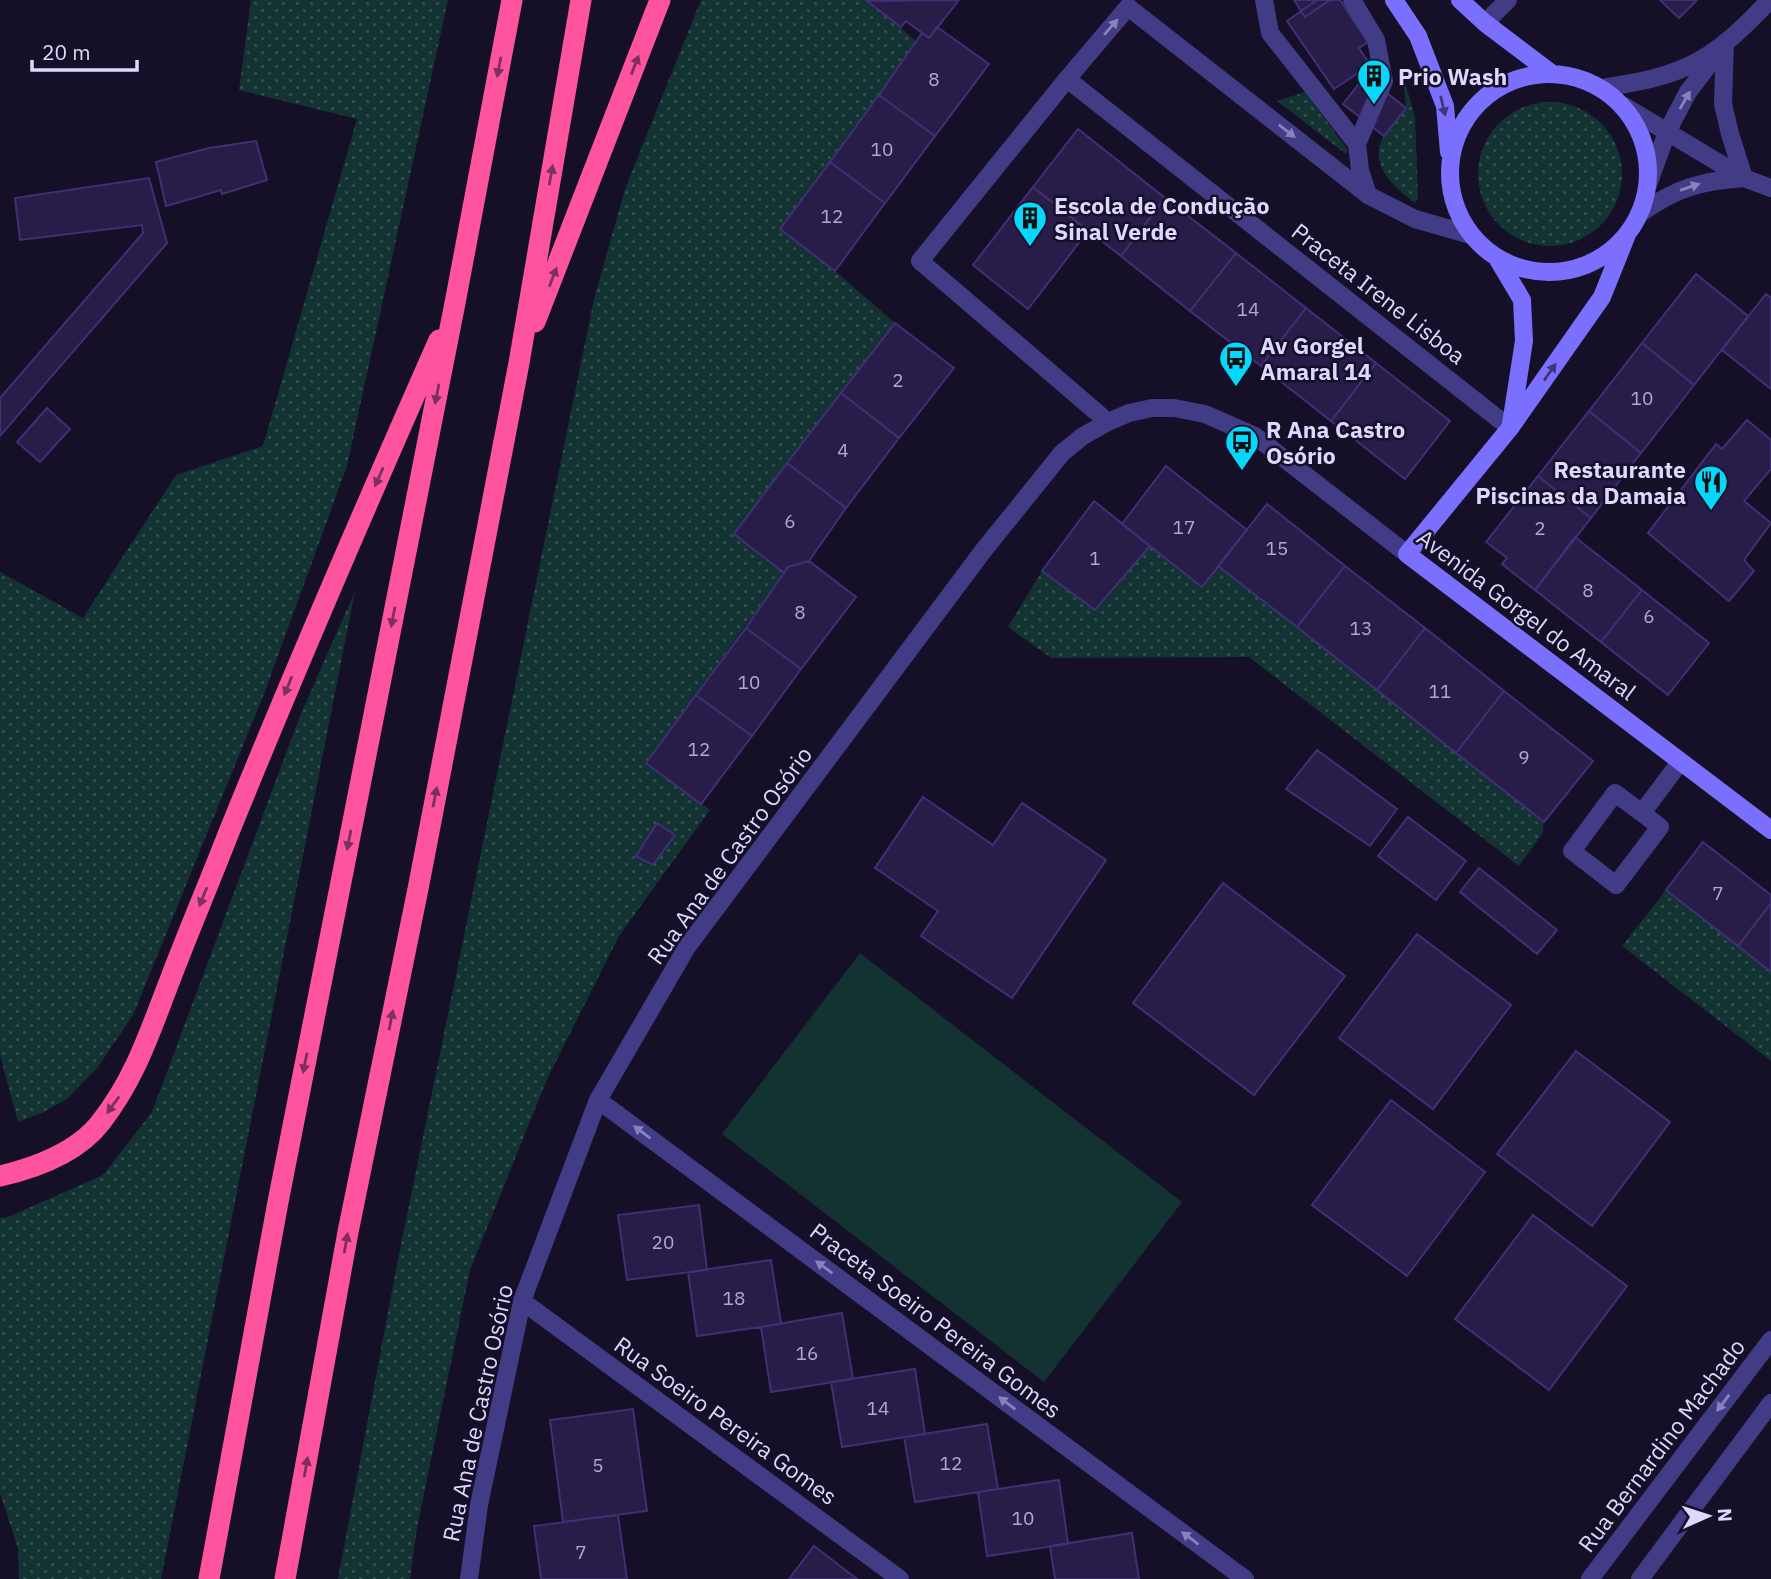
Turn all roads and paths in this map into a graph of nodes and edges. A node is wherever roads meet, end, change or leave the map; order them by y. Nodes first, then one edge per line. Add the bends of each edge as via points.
1 (512, 0) edge
2 (581, 0) edge
3 (660, 0) edge
4 (1264, 0) edge
5 (1352, 0) edge
6 (1394, 0) edge
7 (1460, 0) edge
8 (1508, 0) edge
9 (1770, 0) edge
10 (1485, 23) junction
11 (1725, 43) junction
12 (1551, 73) junction
13 (1067, 79) junction
14 (1603, 88) junction
15 (1624, 106) junction
16 (1667, 132) junction
17 (1357, 144) junction
18 (1450, 162) junction
19 (1744, 178) junction
20 (1648, 185) junction
21 (1771, 188) edge
22 (1368, 195) junction
23 (1641, 213) junction
24 (1471, 235) junction
25 (1626, 237) junction
26 (1497, 258) junction
27 (455, 303) junction
28 (519, 363) junction
29 (1108, 422) junction
30 (1510, 428) junction
31 (1255, 436) joint
32 (1408, 554) junction
33 (1680, 762) junction
34 (1642, 813) junction
35 (1771, 830) edge
36 (598, 1100) junction
37 (0, 1176) edge
38 (522, 1301) junction
39 (1769, 1347) edge
40 (1771, 1403) edge
41 (209, 1579) edge
42 (285, 1579) edge
43 (469, 1579) edge
44 (900, 1579) edge
45 (1245, 1579) edge
46 (1590, 1579) edge
47 (1640, 1579) edge

1 -> 27 highway
28 -> 2 highway
28 -> 3 highway
4 - 17 street via 1269,33
5 - 17 street via 1376,40 1384,81
6 -> 18 street via 1418,36 1444,106
7 - 10 street
8 - 10 street
9 - 11 street
10 - 12 street
11 - 14 street via 1677,71
16 -> 11 street via 1688,93
11 - 19 street via 1723,104
12 - 14 street via 1578,77
12 - 18 street via 1522,77 1495,89 1473,109 1458,134
13 -> 22 street via 1128,7
13 - 29 street via 920,261
13 - 30 street, Praceta Irene Lisboa
14 - 15 street
15 - 16 street
15 - 20 street via 1639,129 1647,156
16 - 19 street
16 - 20 street
17 - 22 street
18 - 24 street via 1458,213
19 - 21 street
23 -> 19 street via 1664,197 1710,180
20 - 23 street
22 - 24 street via 1415,219
23 - 25 street
24 - 26 street
25 - 26 street via 1605,256 1579,269 1523,270
30 -> 25 street via 1602,297
26 - 30 street via 1522,300 1524,341
27 -> 37 highway via 295,669 126,1087 99,1125 73,1147 27,1170
27 -> 41 highway via 280,1189
42 -> 28 highway via 348,1233
29 - 31 street, Rua Ana de Castro Osório via 1152,408 1174,408 1205,414
29 - 36 street, Rua Ana de Castro Osório via 1062,453 984,551 688,947
30 - 32 street
31 - 32 street, Avenida Gorgel do Amaral
32 - 33 street, Avenida Gorgel do Amaral
33 - 34 street
33 - 35 street, Avenida Gorgel do Amaral
34 - 34 street via 1615,793 1572,851 1616,885 1661,827
36 - 38 street, Rua Ana de Castro Osório
45 -> 36 street, Praceta Soeiro Pereira Gomes
38 - 43 street, Rua Ana de Castro Osório via 479,1505
38 - 44 street, Rua Soeiro Pereira Gomes
39 -> 46 street, Rua Bernardino Machado
40 - 47 street

